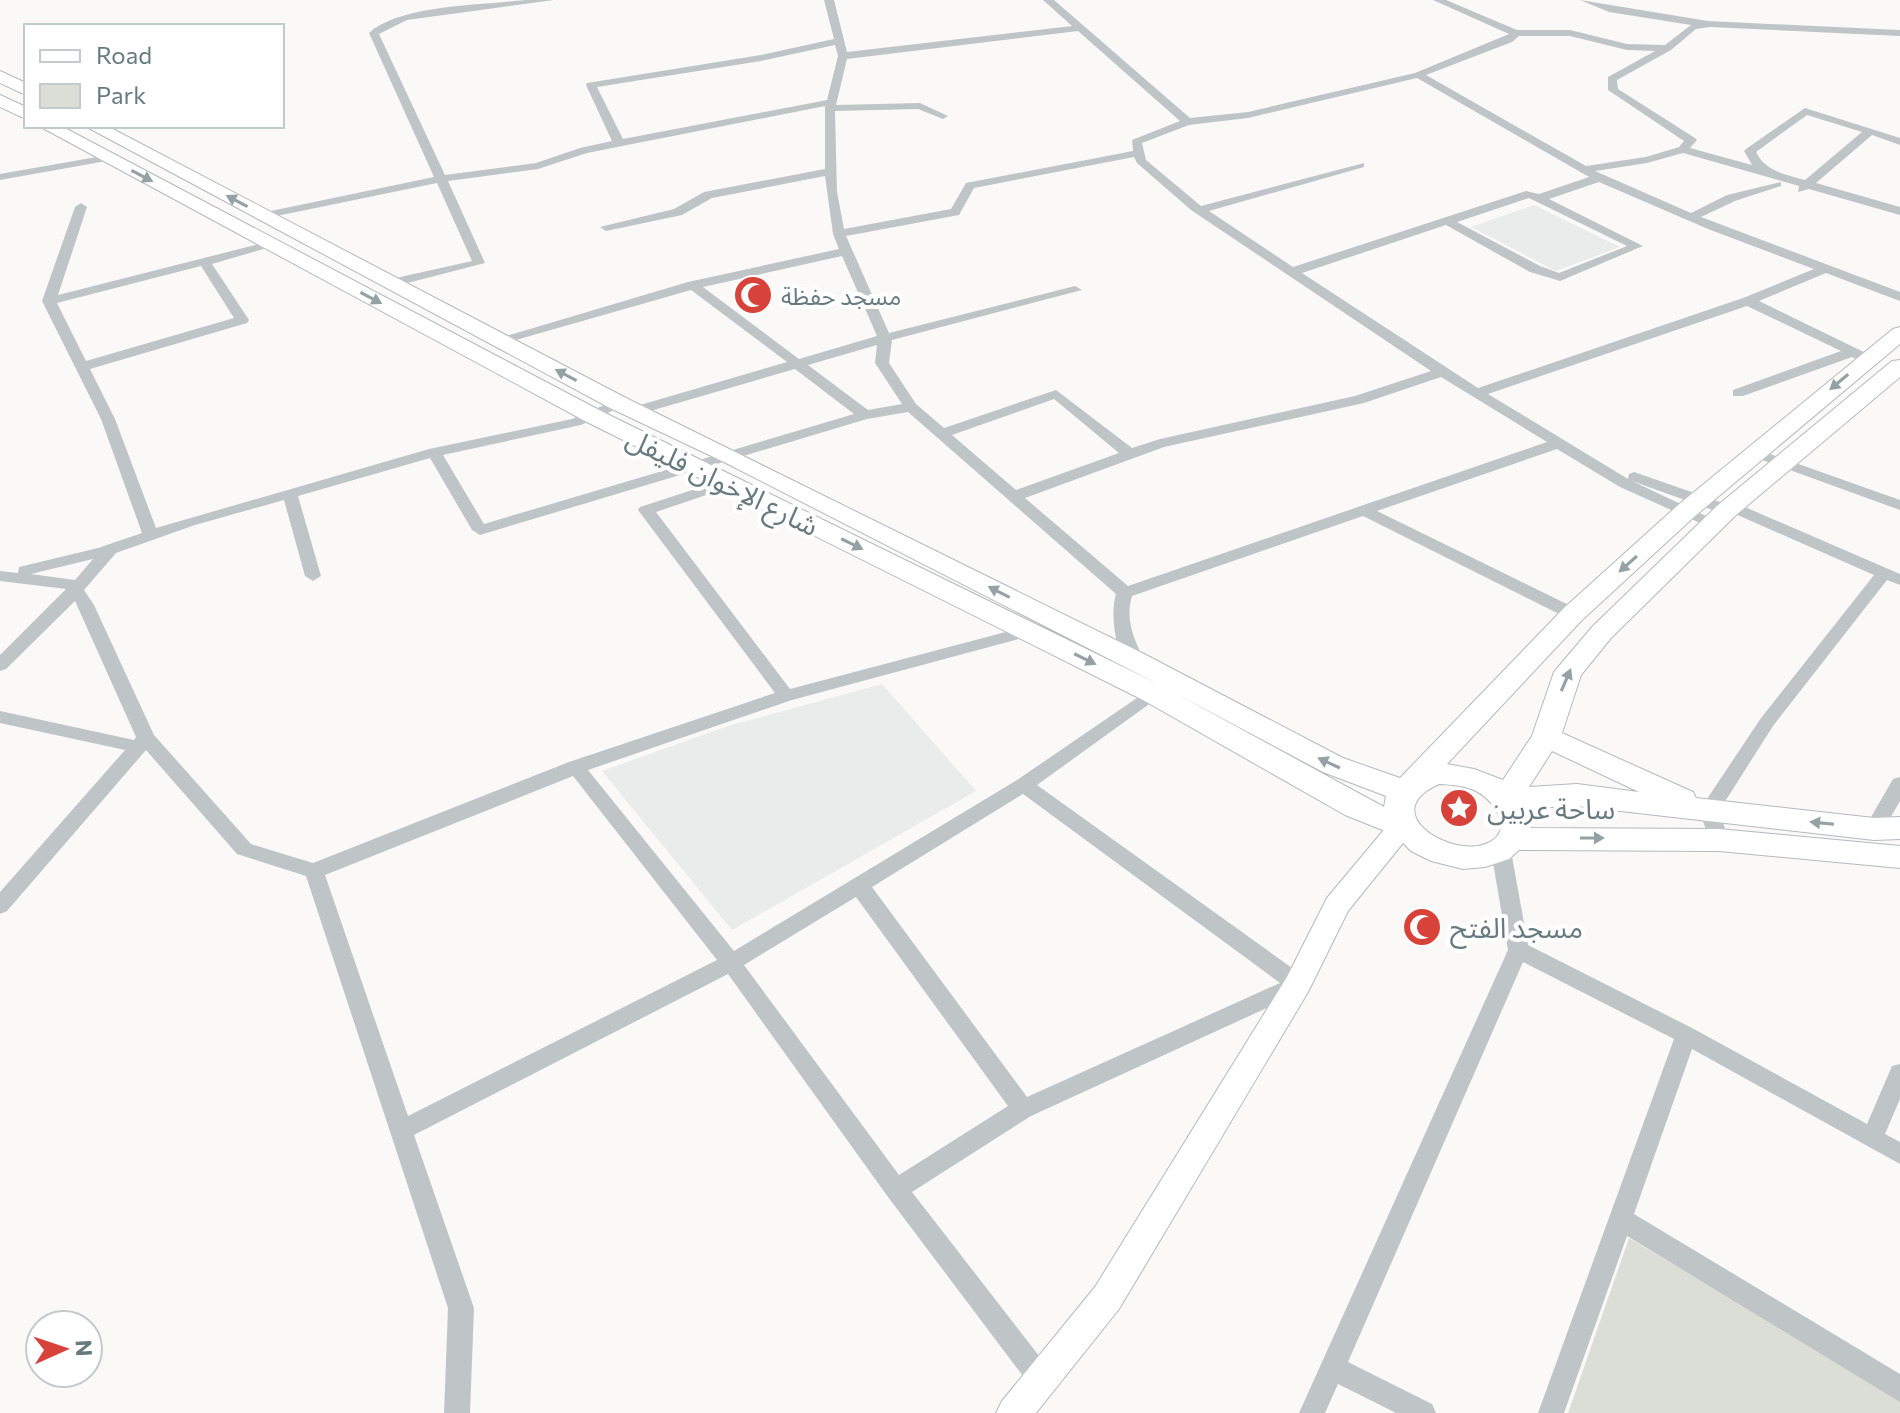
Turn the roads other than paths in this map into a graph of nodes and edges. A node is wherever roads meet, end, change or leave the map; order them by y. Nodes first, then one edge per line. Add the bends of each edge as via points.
1 (549, 0) edge
2 (829, 0) edge
3 (1048, 0) edge
4 (1438, 0) edge
5 (1585, 0) edge
6 (1710, 24) junction
7 (1079, 28) junction
8 (1516, 33) junction
9 (1900, 33) edge
10 (839, 41) junction
11 (1667, 48) junction
12 (843, 56) junction
13 (1418, 75) junction
14 (0, 76) edge
15 (24, 89) edge
16 (0, 100) edge
17 (830, 105) junction
18 (24, 113) edge
19 (943, 116) dead end
20 (1188, 122) junction
21 (52, 128) edge
22 (98, 128) edge
23 (1870, 131) junction
24 (1900, 142) edge
25 (619, 143) junction
26 (1683, 149) junction
27 (1139, 153) junction
28 (108, 158) junction
29 (1647, 160) junction
30 (1360, 165) dead end
31 (1587, 169) junction
32 (830, 172) junction
33 (0, 177) edge
34 (1599, 178) junction
35 (440, 179) junction
36 (1775, 179) junction
37 (1804, 188) junction
38 (1539, 198) junction
39 (81, 207) dead end
40 (1200, 210) junction
41 (1900, 211) edge
42 (266, 216) junction
43 (1691, 217) junction
44 (1900, 219) edge
45 (1447, 221) junction
46 (606, 227) dead end
47 (839, 234) junction
48 (271, 245) junction
49 (847, 251) junction
50 (205, 262) junction
51 (1825, 269) junction
52 (1291, 272) junction
53 (392, 283) junction
54 (693, 285) junction
55 (1075, 290) dead end
56 (1900, 297) edge
57 (49, 301) junction
58 (1748, 301) junction
59 (1900, 333) edge
60 (885, 338) junction
61 (500, 340) junction
62 (1860, 355) junction
63 (797, 363) junction
64 (81, 367) junction
65 (1442, 372) junction
66 (1895, 375) edge
67 (1738, 393) dead end
68 (1475, 394) junction
69 (626, 407) junction
70 (911, 407) junction
71 (865, 415) junction
72 (593, 416) junction
73 (941, 434) junction
74 (1556, 444) junction
75 (434, 452) junction
76 (1756, 453) junction
77 (1130, 454) junction
78 (730, 456) junction
79 (1785, 463) junction
80 (691, 465) junction
81 (728, 483) junction
82 (290, 493) junction
83 (1013, 497) junction
84 (1898, 502) edge
85 (1694, 505) junction
86 (1367, 512) junction
87 (1725, 514) junction
88 (151, 536) junction
89 (111, 549) junction
90 (0, 575) edge
91 (313, 576) dead end
92 (1891, 577) edge
93 (73, 590) junction
94 (1125, 593) junction
95 (1573, 614) junction
96 (1028, 631) junction
97 (1136, 661) junction
98 (0, 665) edge
99 (1153, 693) junction
100 (786, 696) junction
101 (0, 717) edge
102 (1546, 737) junction
103 (142, 743) junction
104 (576, 767) junction
105 (1900, 784) edge
106 (1024, 785) junction
107 (1409, 785) junction
108 (1506, 799) junction
109 (1709, 811) junction
110 (1402, 826) junction
111 (1887, 828) edge
112 (1719, 840) junction
113 (1507, 845) junction
114 (1896, 859) edge
115 (314, 871) junction
116 (859, 885) junction
117 (0, 906) edge
118 (1518, 950) junction
119 (731, 963) junction
120 (1298, 984) junction
121 (1686, 1035) junction
122 (1900, 1073) edge
123 (1023, 1109) junction
124 (402, 1130) junction
125 (1872, 1138) junction
126 (1900, 1154) edge
127 (896, 1190) junction
128 (1622, 1220) junction
129 (1332, 1367) junction
130 (1041, 1379) junction
131 (1900, 1389) edge
132 (457, 1413) edge
133 (1014, 1413) edge
134 (1312, 1413) edge
135 (1423, 1413) edge
136 (1551, 1413) edge

1 - 35 street via 405,17 374,33
2 - 10 street
3 - 7 street
4 - 8 street
5 - 6 street via 1609,9
6 - 9 street
6 - 11 street via 1693,27
7 - 12 street
7 - 20 street
8 - 11 street via 1570,33 1627,47
8 - 13 street
10 - 12 street
10 - 25 street via 591,85
11 - 26 street via 1612,79 1613,90 1691,140
12 - 17 street
13 - 20 street via 1248,115
13 - 31 street
14 - 15 main road
16 - 18 main road
17 - 19 street via 920,106
17 - 25 street
17 - 32 street
20 - 27 street via 1136,142
21 - 28 main road, شارع الإخوان فليفل
42 -> 22 main road, شارع الإخوان فليفل
23 - 24 street
23 - 36 street via 1805,111 1750,151
23 - 37 street
25 - 35 street via 538,166
26 - 29 street
26 - 36 street
27 - 40 street via 1141,161
27 - 47 street via 970,185 955,212
28 - 33 street
28 -> 48 main road, شارع الإخوان فليفل
29 - 31 street
29 - 36 street via 1694,162
30 - 40 street
31 - 34 street
32 - 46 street via 708,195 678,212
32 - 47 street
34 - 38 street
34 - 43 street
35 - 42 street
35 - 53 street via 479,263
36 - 37 street
36 - 43 street
37 - 41 street
37 - 44 street
38 - 45 street via 1530,194
38 - 45 street via 1637,246 1560,277
39 - 57 street
40 - 52 street
42 - 53 main road, شارع الإخوان فليفل
43 - 51 street
45 - 52 street
47 - 49 street
48 - 50 street
48 -> 72 main road, شارع الإخوان فليفل
49 - 54 street
49 - 60 street
50 - 57 street
50 - 64 street via 242,320
51 - 56 street
51 - 58 street
52 - 65 street
53 - 61 main road, شارع الإخوان فليفل
54 - 61 street
54 - 63 street
55 - 60 street
57 - 64 street
58 - 62 street
58 - 68 street
59 - 62 main road
60 - 63 street
60 - 70 street via 882,363
69 -> 61 main road, شارع الإخوان فليفل
62 - 67 street
62 -> 76 main road
63 - 69 street
63 - 71 street
64 - 88 street via 108,419
65 - 68 street
65 - 77 street via 1359,400
66 - 79 main road
68 - 74 street
69 - 72 street
69 - 78 main road, شارع الإخوان فليفل
70 - 71 street
70 - 73 street
71 - 78 street
72 - 75 street
72 - 80 main road, شارع الإخوان فليفل
73 - 77 street via 1056,394
73 - 83 street
74 - 85 street via 1625,484
74 - 86 street
75 - 80 street via 480,530
75 - 82 street
76 - 79 street
76 - 85 main road
77 - 83 street
78 - 80 street
97 -> 78 main road, شارع الإخوان فليفل
79 - 84 street
79 - 87 main road
80 - 81 main road, شارع الإخوان فليفل
81 -> 96 main road, شارع الإخوان فليفل
81 - 100 street via 646,510
82 - 88 street
82 - 91 street
83 - 94 street
85 - 87 street
85 -> 95 main road
86 - 94 street
86 - 95 street
87 - 92 street
102 -> 87 main road via 1568,672
88 - 89 street
89 - 90 street via 39,570
89 - 93 street
90 - 93 street via 57,580 71,584
92 - 109 street via 1767,722
93 - 98 street
93 - 103 street via 86,605
94 - 97 street via 1118,610
95 - 107 main road
96 -> 99 main road, شارع الإخوان فليفل
96 - 100 street
107 -> 97 main road, شارع الإخوان فليفل via 1333,765
99 - 106 street
99 - 110 main road, شارع الإخوان فليفل via 1356,807
100 - 104 street
101 - 103 street
102 - 108 main road
102 - 109 main road
103 - 115 street via 244,849
103 - 117 street
104 - 115 street
104 - 119 street
105 - 111 street
106 - 116 street
106 - 120 street
107 - 108 main road via 1436,774 1458,774 1481,781
107 - 110 main road via 1397,809
108 - 109 main road via 1577,795
108 - 113 main road via 1518,826
111 -> 109 main road
109 - 112 street
110 - 113 main road via 1435,851 1457,857 1479,857
110 - 120 main road via 1337,905
113 -> 112 main road
112 - 114 main road
113 - 118 street
115 - 124 street
116 - 119 street
116 - 123 street
118 - 121 street
118 - 129 street
119 - 124 street
119 - 127 street
120 - 123 street
120 - 130 main road via 1107,1298
121 - 125 street
121 - 128 street
122 - 125 street
123 - 127 street
124 - 132 street via 461,1308
125 - 126 street
127 - 130 street
128 - 131 street
128 - 136 street
129 - 134 street
129 - 135 street
130 - 133 main road

